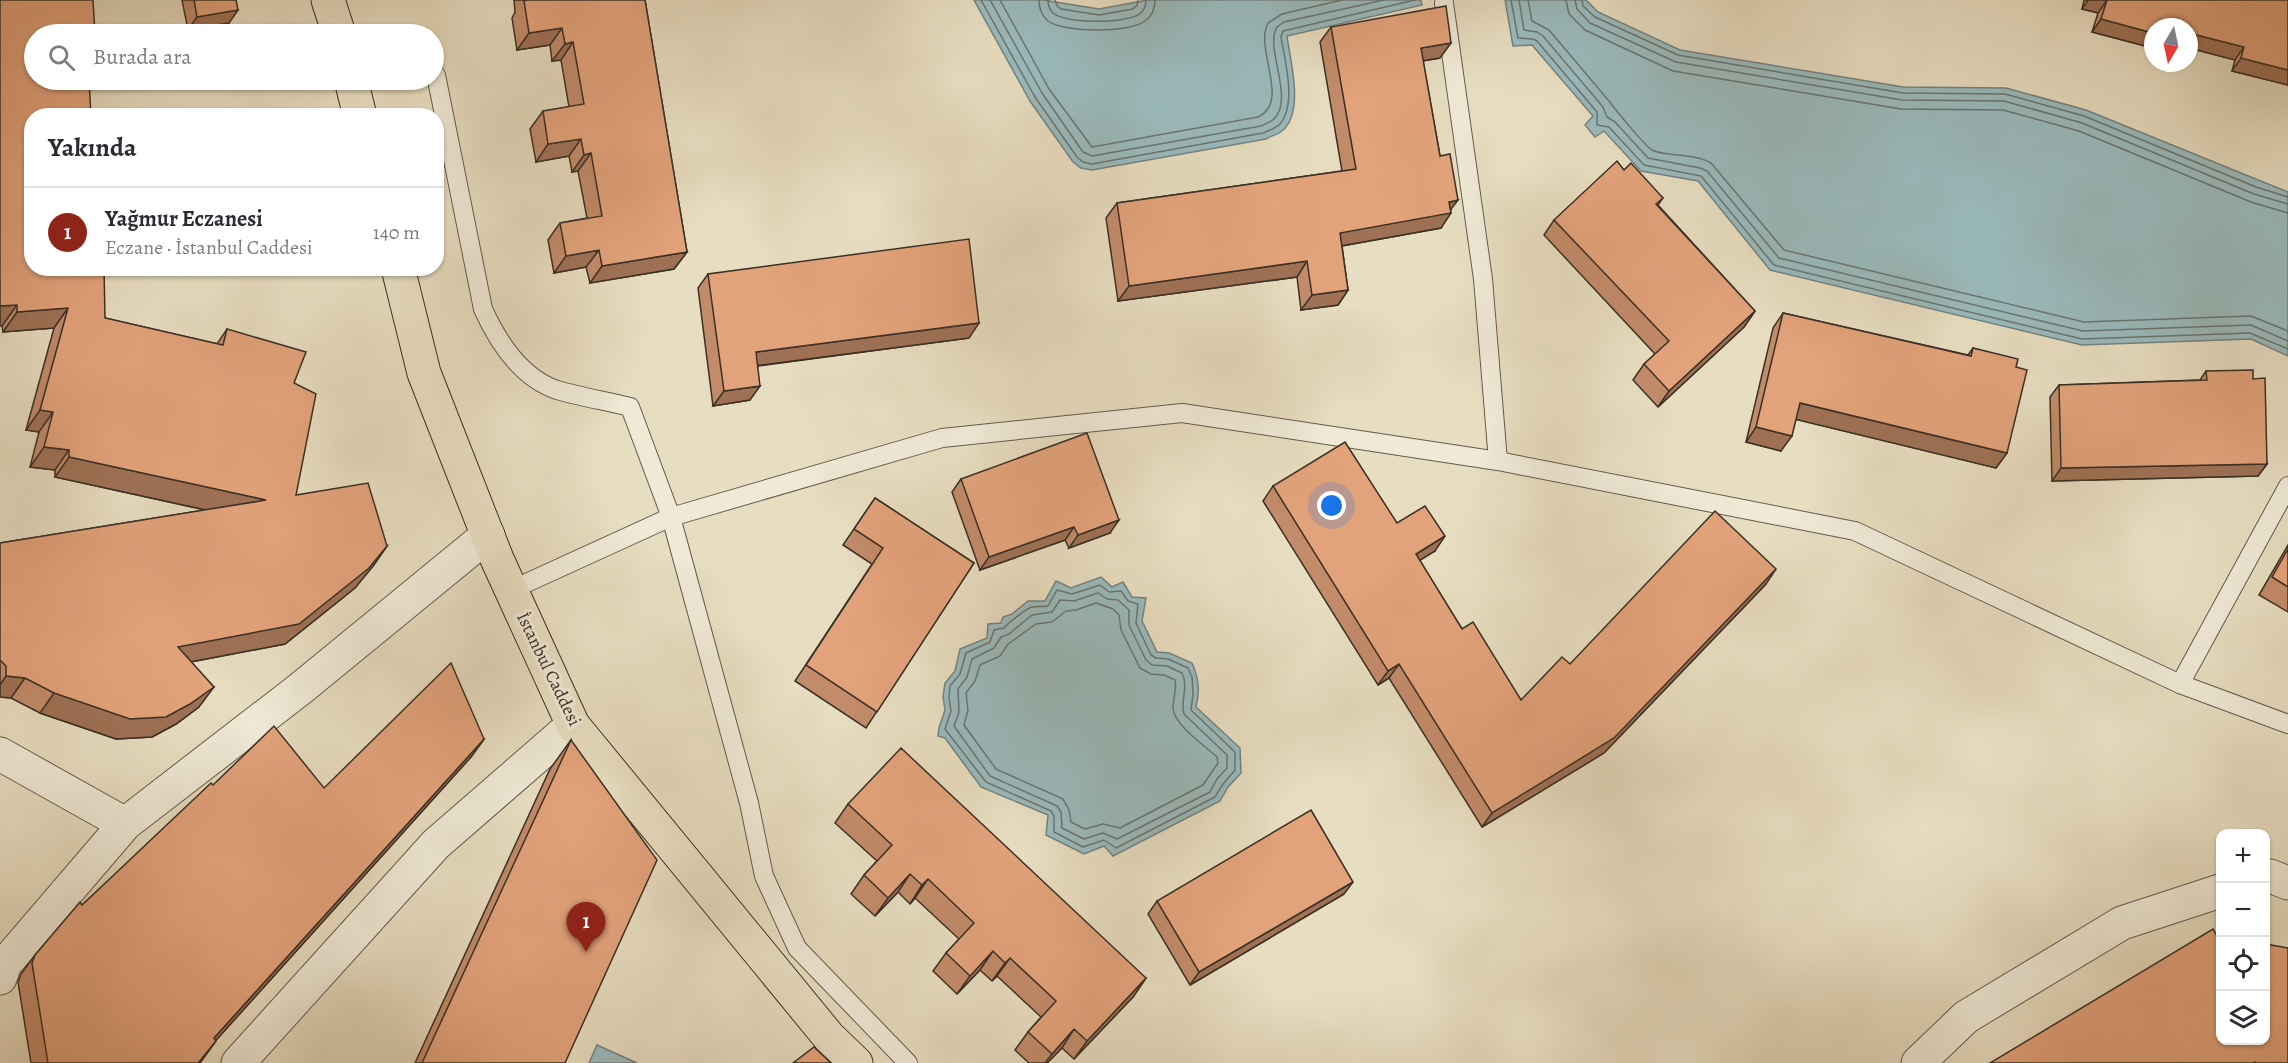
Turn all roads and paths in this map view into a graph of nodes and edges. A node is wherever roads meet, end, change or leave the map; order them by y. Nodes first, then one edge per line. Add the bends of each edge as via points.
1 (328, 0) edge
2 (1444, 3) dead end
3 (336, 24) edge
4 (354, 90) edge
5 (439, 90) edge
6 (358, 108) edge
7 (443, 108) edge
8 (444, 115) edge
9 (400, 276) edge
10 (1498, 461) junction
11 (2288, 486) edge
12 (671, 517) junction
13 (488, 535) junction
14 (511, 590) junction
15 (2180, 684) junction
16 (2288, 724) edge
17 (573, 725) junction
18 (0, 754) edge
19 (125, 824) junction
20 (2270, 876) edge
21 (2288, 883) edge
22 (2216, 892) edge
23 (0, 978) edge
24 (238, 1063) edge
25 (856, 1063) edge
26 (908, 1063) edge
27 (1918, 1063) edge

1 - 3 main road
2 - 10 lane via 1483,279
4 - 6 main road
5 - 7 lane
8 - 12 lane via 483,309 495,334 531,375 555,389 630,407
9 - 13 main road, İstanbul Caddesi via 424,373
10 - 12 lane via 1182,413 942,438
10 - 15 lane via 1855,531
11 - 15 lane
12 - 14 lane
12 - 26 lane via 749,803 764,876 797,948
13 - 14 main road, İstanbul Caddesi
13 - 19 street via 300,689
14 - 17 main road, İstanbul Caddesi
15 - 16 lane
17 - 24 street via 436,844
17 - 25 main road, İstanbul Caddesi via 829,1037
18 - 19 street
19 - 23 street via 5,964
20 - 21 street
22 - 27 street via 2122,922 1966,1017

